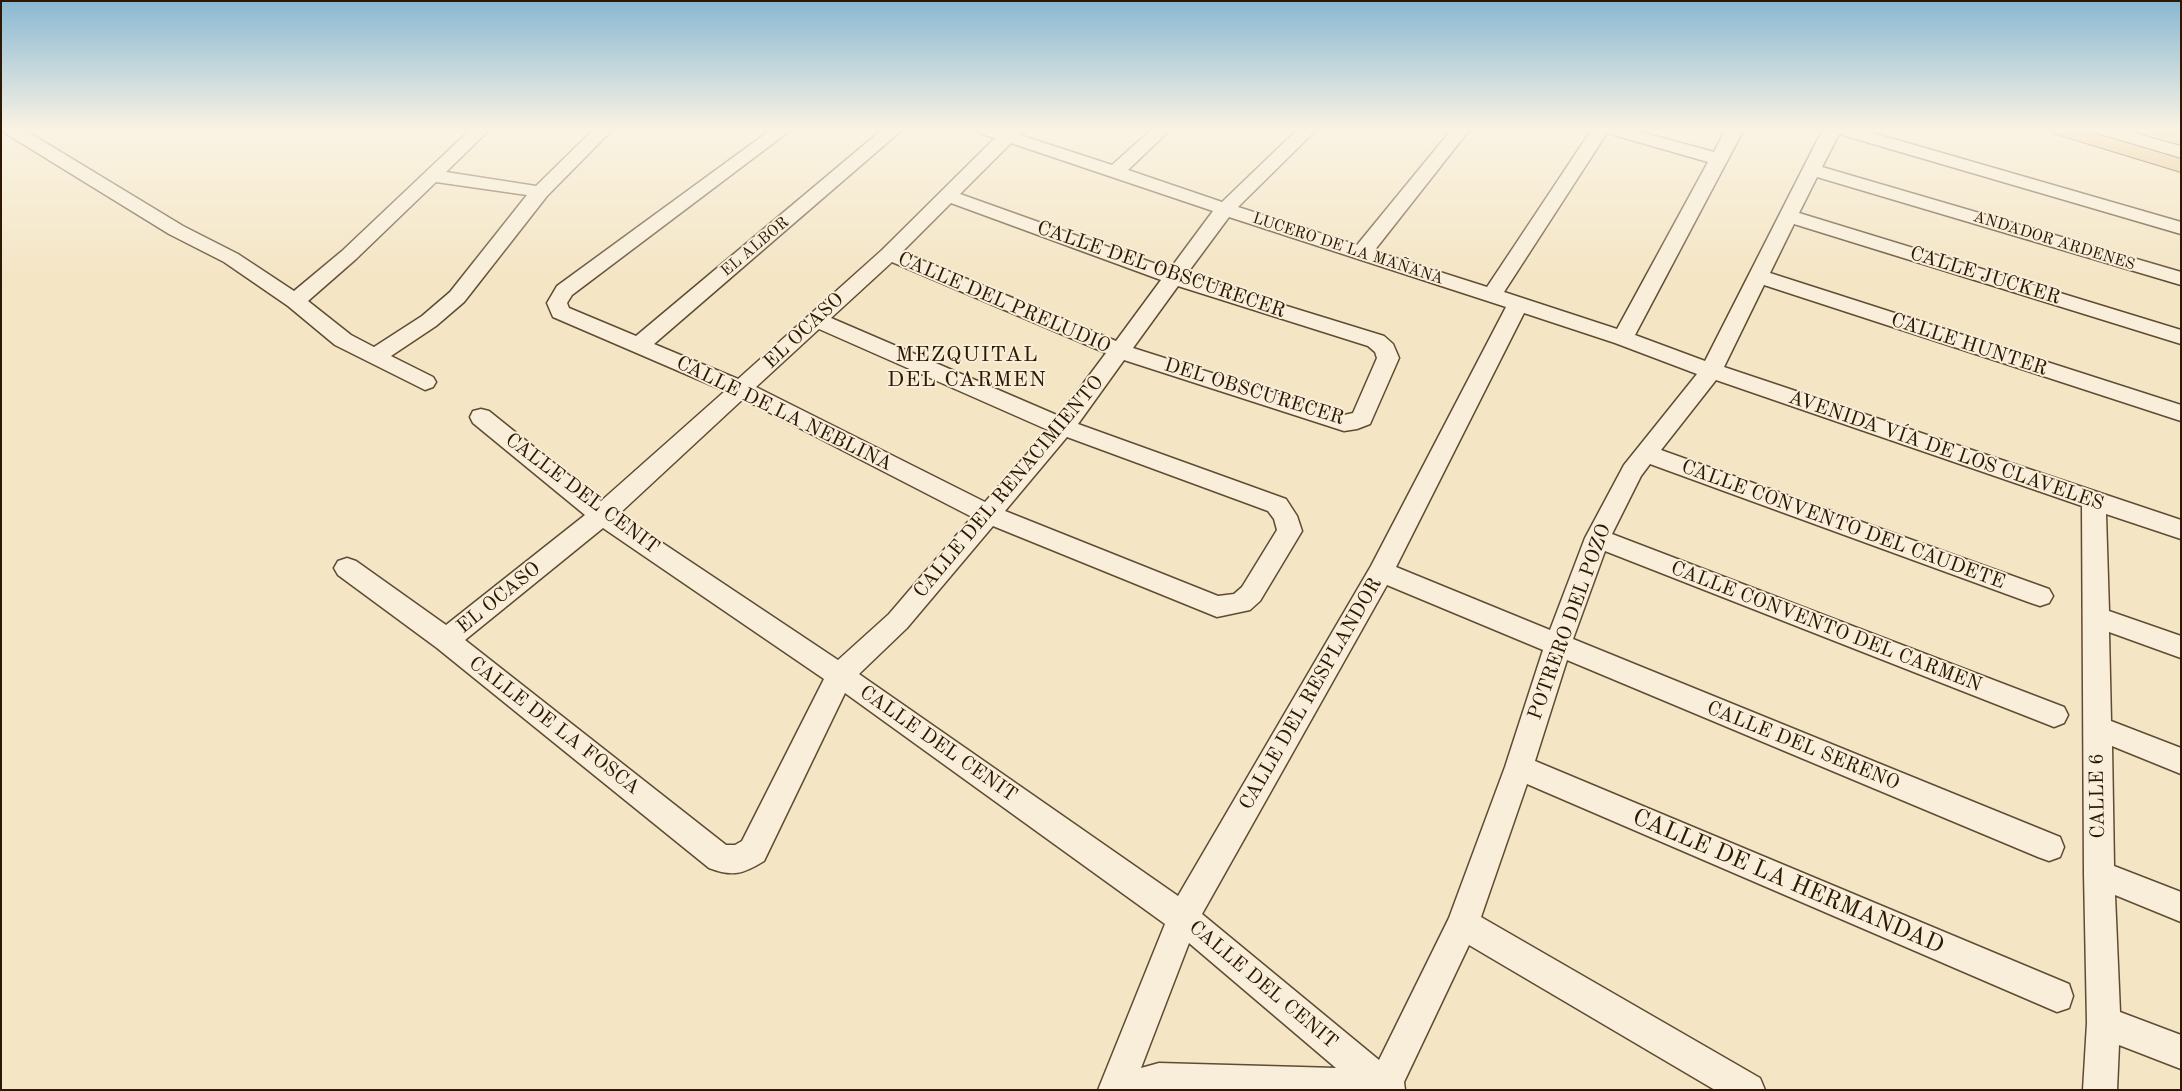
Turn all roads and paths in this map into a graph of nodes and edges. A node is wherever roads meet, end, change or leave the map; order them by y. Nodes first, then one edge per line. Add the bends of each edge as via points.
1 (94, 180) edge
2 (428, 180) edge
3 (464, 180) edge
4 (552, 180) edge
5 (714, 180) edge
6 (834, 180) edge
7 (964, 180) edge
8 (1139, 180) edge
9 (1256, 180) edge
10 (1420, 180) edge
11 (1568, 180) edge
12 (1708, 180) edge
13 (1806, 180) edge
14 (1848, 180) edge
15 (2016, 180) edge
16 (540, 192) junction
17 (948, 196) junction
18 (1226, 209) junction
19 (1788, 216) junction
20 (2181, 228) edge
21 (1362, 252) junction
22 (889, 254) junction
23 (1758, 276) junction
24 (1174, 278) junction
25 (2181, 279) edge
26 (1492, 295) junction
27 (295, 301) junction
28 (1519, 303) junction
29 (816, 320) junction
30 (2181, 337) edge
31 (1623, 338) junction
32 (1376, 341) joint
33 (638, 346) junction
34 (1120, 351) junction
35 (375, 356) junction
36 (1711, 370) junction
37 (425, 382) dead end
38 (741, 389) junction
39 (2181, 413) edge
40 (480, 417) dead end
41 (1063, 427) junction
42 (1646, 454) junction
43 (2094, 501) junction
44 (602, 515) junction
45 (990, 515) junction
46 (2181, 530) edge
47 (1597, 538) junction
48 (348, 568) dead end
49 (1381, 572) junction
50 (2040, 596) dead end
51 (2096, 617) junction
52 (446, 640) junction
53 (1558, 645) junction
54 (2181, 647) edge
55 (840, 675) junction
56 (2054, 715) dead end
57 (2097, 728) junction
58 (2181, 761) edge
59 (1519, 768) junction
60 (2049, 847) dead end
61 (738, 860) joint
62 (2099, 874) junction
63 (2181, 907) edge
64 (1183, 918) junction
65 (1463, 924) junction
66 (2057, 996) dead end
67 (2104, 1023) junction
68 (2181, 1052) edge
69 (1389, 1088) edge
70 (1115, 1090) edge
71 (1126, 1090) edge
72 (1748, 1090) edge
73 (2100, 1090) edge

1 - 27 street via 176,230 231,258
2 - 27 street
3 - 16 street
4 - 16 street
5 - 33 street, CALLE DE LA NEBLINA via 564,291 557,303 560,312
6 - 33 street, EL ALBOR
7 - 17 street, EL OCASO
8 - 18 street, LUCERO DE LA MAÑANA
9 - 18 street, CALLE DEL RENACIMIENTO
10 - 21 street
11 - 26 street
12 - 31 street
13 - 19 street, POTRERO DEL POZO
14 - 25 street, ANDADOR ARDENES
15 - 20 street
16 - 35 street via 458,297 429,321
17 - 22 street, EL OCASO
17 - 24 street, CALLE DEL OBSCURECER
18 - 21 street, LUCERO DE LA MAÑANA
18 - 24 street, CALLE DEL RENACIMIENTO
19 - 23 street, POTRERO DEL POZO
19 - 30 street, CALLE JUCKER
21 - 26 street, LUCERO DE LA MAÑANA
22 - 29 street, EL OCASO
22 - 34 street, CALLE DEL PRELUDIO
23 - 36 street, POTRERO DEL POZO
23 - 39 street, CALLE HUNTER
24 - 32 street, CALLE DEL OBSCURECER
24 - 34 street, CALLE DEL RENACIMIENTO
26 - 28 street, LUCERO DE LA MAÑANA
27 - 35 street via 343,340
28 - 31 street, LUCERO DE LA MAÑANA
28 - 49 street, CALLE DEL RESPLANDOR
29 - 38 street, EL OCASO
29 - 41 street
31 - 36 street, LUCERO DE LA MAÑANA
32 - 34 street, DEL OBSCURECER via 1385,349 1388,358 1362,418 1344,424
33 - 38 street, CALLE DE LA NEBLINA
34 - 41 street, CALLE DEL RENACIMIENTO
35 - 37 street
36 - 42 street, POTRERO DEL POZO
36 - 43 street, AVENIDA VÍA DE LOS CLAVELES
38 - 44 street, EL OCASO
38 - 45 street, CALLE DE LA NEBLINA
40 - 44 street, CALLE DEL CENIT
41 - 45 street, CALLE DEL RENACIMIENTO
41 - 45 street, CALLE DE LA NEBLINA via 1277,504 1290,530 1251,594 1242,603 1217,606
42 - 47 street, POTRERO DEL POZO via 1632,471
42 - 50 street, CALLE CONVENTO DEL CAUDETE
43 - 46 street, AVENIDA VÍA DE LOS CLAVELES
43 - 51 street, CALLE 6
44 - 52 street, EL OCASO
44 - 55 street, CALLE DEL CENIT
45 - 55 street, CALLE DEL RENACIMIENTO via 898,620
47 - 53 street, POTRERO DEL POZO
47 - 56 street, CALLE CONVENTO DEL CARMEN
48 - 52 street, CALLE DE LA FOSCA
49 - 53 street, CALLE DEL SERENO
49 - 64 street, CALLE DEL RESPLANDOR
51 - 54 street
51 - 57 street, CALLE 6
52 - 61 street, CALLE DE LA FOSCA via 720,858
53 - 59 street, POTRERO DEL POZO
53 - 60 street, CALLE DEL SERENO
55 - 61 street, CALLE DEL RENACIMIENTO via 753,851
55 - 64 street, CALLE DEL CENIT
57 - 58 street
57 - 62 street, CALLE 6
59 - 65 street, POTRERO DEL POZO
59 - 66 street, CALLE DE LA HERMANDAD
62 - 63 street
62 - 67 street, CALLE 6
64 - 69 street, CALLE DEL CENIT
64 - 70 street, CALLE DEL RESPLANDOR
65 - 69 street, POTRERO DEL POZO
65 - 72 street
67 - 68 street
67 - 73 street, CALLE 6
69 - 71 street via 1159,1080

